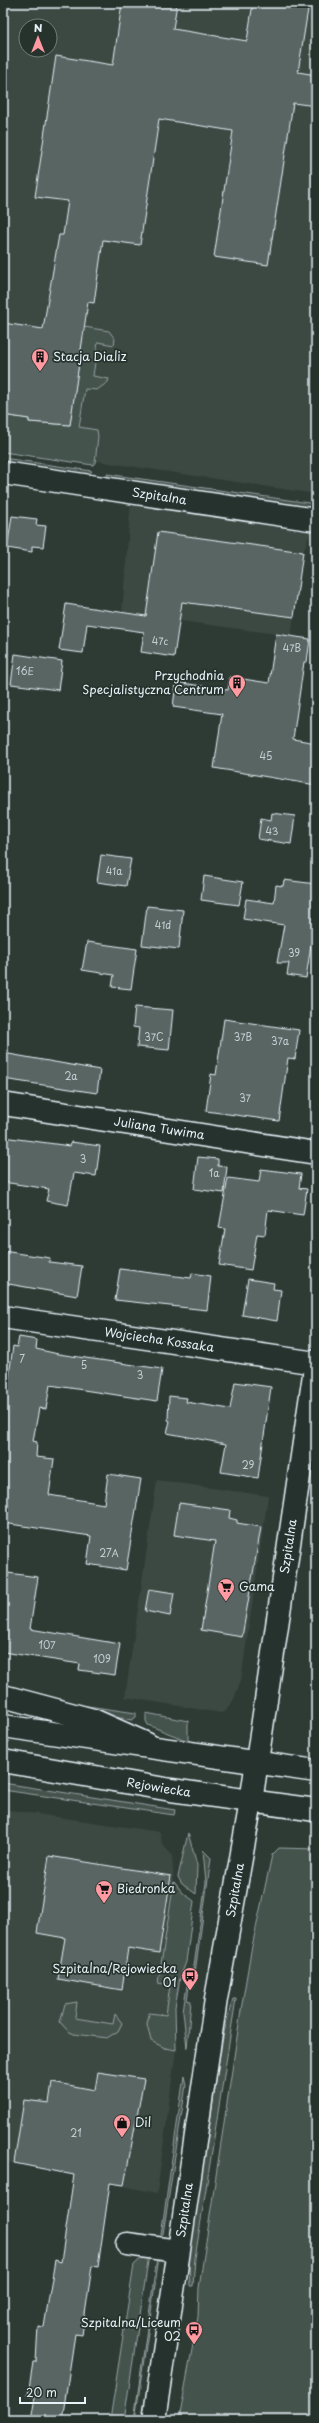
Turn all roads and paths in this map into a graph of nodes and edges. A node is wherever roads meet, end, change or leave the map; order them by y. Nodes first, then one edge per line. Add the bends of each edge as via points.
1 (3, 473) edge
2 (316, 520) edge
3 (3, 1104) edge
4 (316, 1153) edge
5 (3, 1317) edge
6 (316, 1362) edge
7 (3, 1696) edge
8 (3, 1726) edge
9 (157, 1748) junction
10 (3, 1761) edge
11 (256, 1763) junction
12 (316, 1771) edge
13 (251, 1802) junction
14 (316, 1810) edge
15 (127, 2244) dead end
16 (178, 2251) junction
17 (154, 2420) edge

1 - 2 main road, Szpitalna
3 - 4 main road, Juliana Tuwima
5 - 6 main road, Wojciecha Kossaka
6 - 11 main road, Szpitalna
7 - 9 main road via 93,1720
8 - 9 main road
9 - 11 main road
10 - 13 main road, Rejowiecka
11 - 12 main road
11 - 13 main road, Szpitalna
13 - 14 main road, Rejowiecka
13 - 16 main road, Szpitalna via 216,1999
15 - 16 main road
16 - 17 main road, Szpitalna

